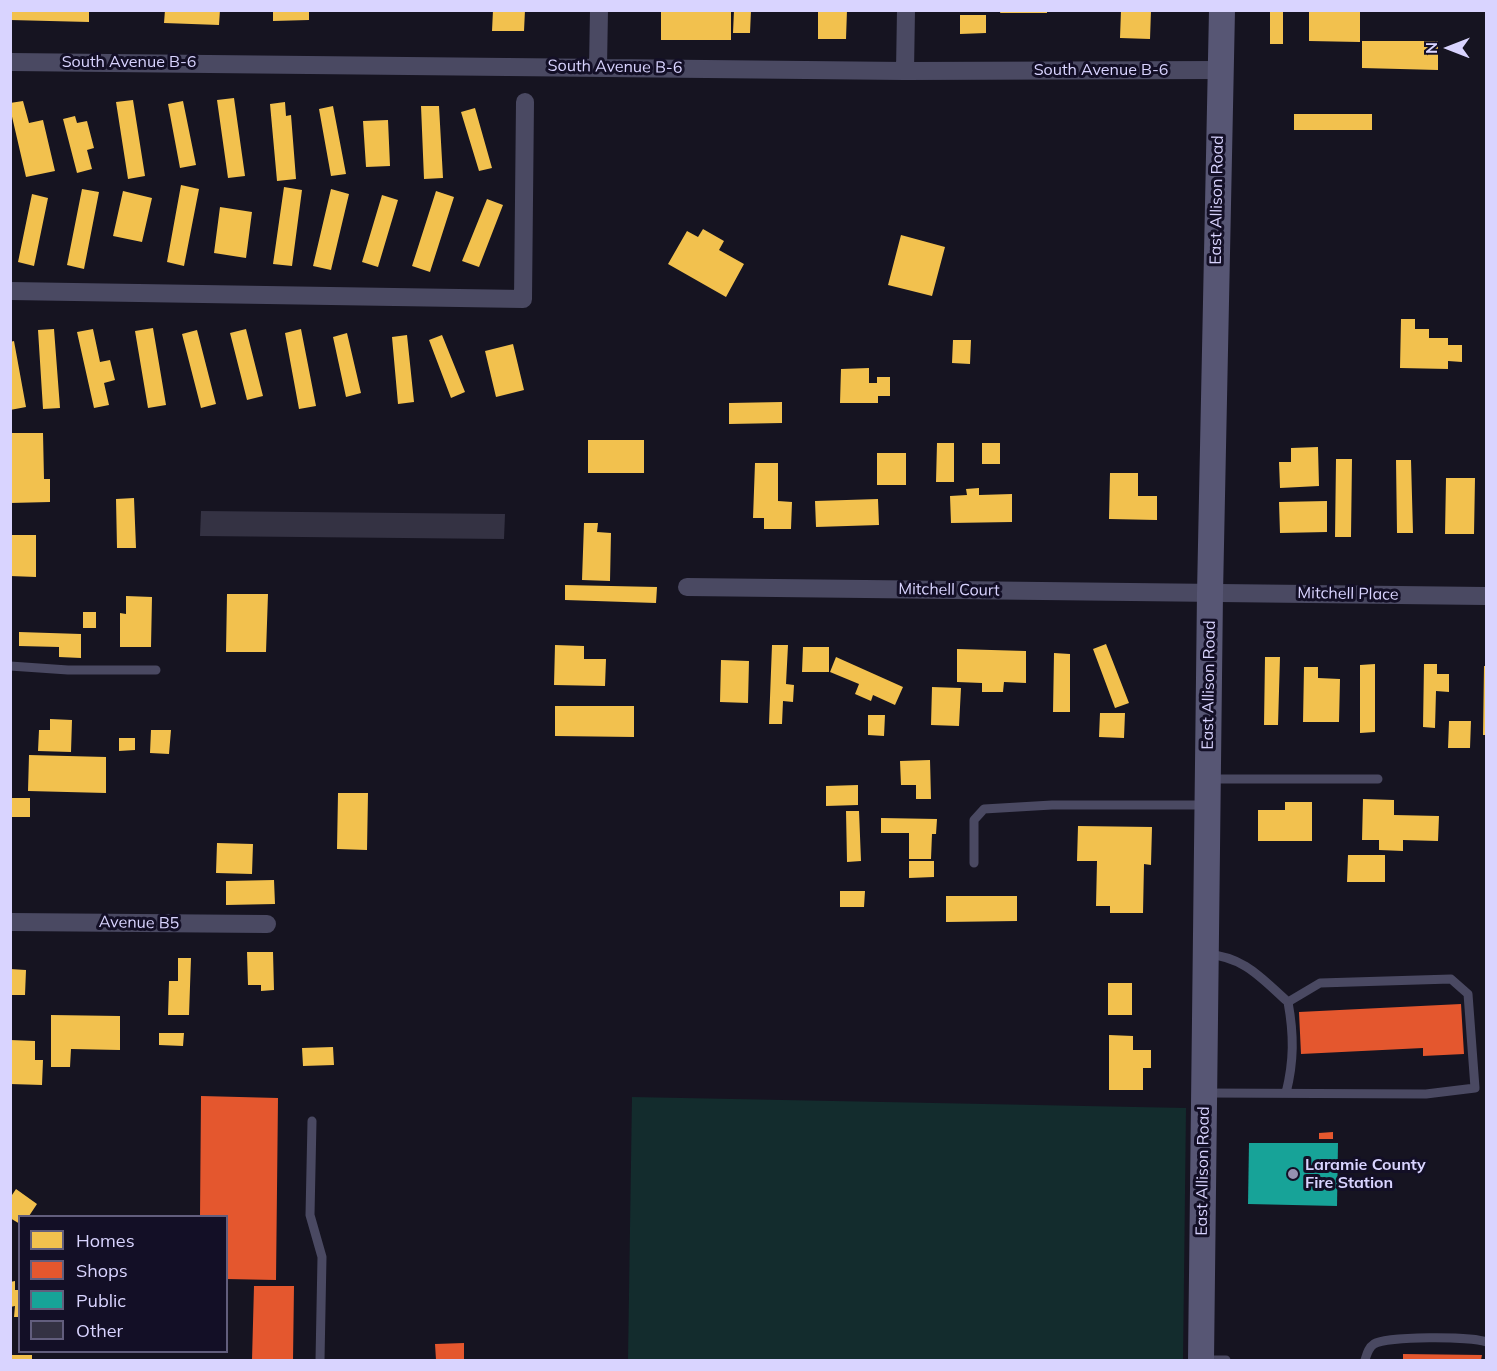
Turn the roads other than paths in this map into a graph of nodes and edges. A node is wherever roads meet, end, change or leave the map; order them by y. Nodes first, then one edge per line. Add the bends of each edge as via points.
1 (599, 10) edge
2 (906, 10) edge
3 (1222, 10) edge
4 (10, 62) edge
5 (598, 67) junction
6 (1220, 70) junction
7 (905, 71) junction
8 (525, 102) dead end
9 (10, 291) edge
10 (687, 587) dead end
11 (1210, 593) junction
12 (1486, 596) edge
13 (10, 666) edge
14 (156, 670) dead end
15 (1208, 779) junction
16 (1378, 779) dead end
17 (1208, 805) junction
18 (974, 863) dead end
19 (10, 922) edge
20 (267, 924) dead end
21 (1206, 954) junction
22 (1288, 1002) junction
23 (1204, 1093) junction
24 (1286, 1093) junction
25 (312, 1121) dead end
26 (1486, 1342) edge
27 (320, 1360) edge
28 (1201, 1360) edge
29 (1226, 1360) edge
30 (1365, 1360) edge

1 - 5 street
2 - 7 street
3 - 6 street, East Allison Road
4 - 5 street, South Avenue B-6
5 - 7 street, South Avenue B-6
6 - 7 street, South Avenue B-6
6 - 11 street, East Allison Road
8 - 9 street via 523,299
10 - 11 street, Mitchell Court
11 - 12 street, Mitchell Place
11 - 15 street, East Allison Road
13 - 14 lane
15 - 16 lane
15 - 17 street, East Allison Road
17 - 18 lane via 984,809 974,820
17 - 21 street, East Allison Road
19 - 20 street, Avenue B5
21 - 22 lane via 1227,956 1248,966
21 - 23 street, East Allison Road
22 - 24 lane via 1294,1035
22 - 24 lane via 1320,983 1451,979 1468,994 1475,1088 1426,1094
23 - 24 lane
23 - 28 street, East Allison Road
25 - 27 lane via 310,1215 322,1257
26 - 30 lane via 1382,1340 1368,1351
28 - 29 lane

